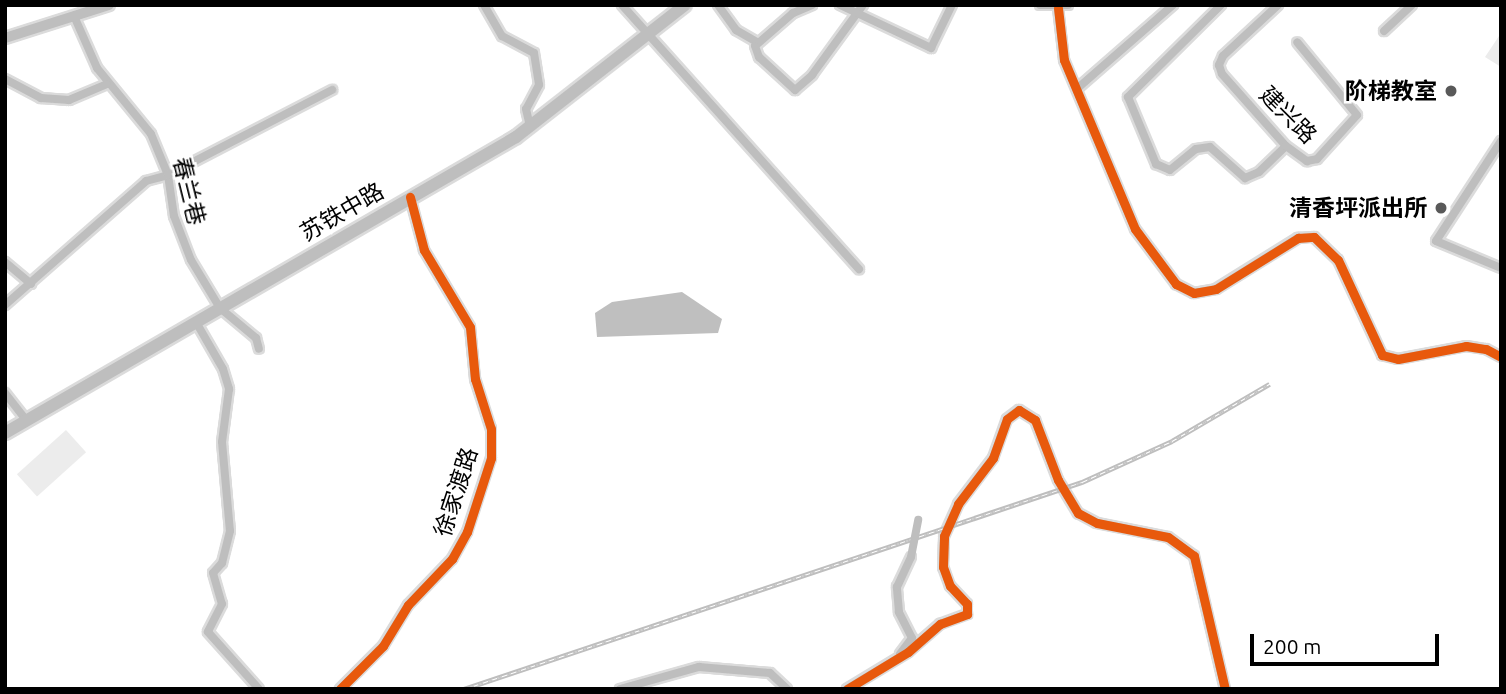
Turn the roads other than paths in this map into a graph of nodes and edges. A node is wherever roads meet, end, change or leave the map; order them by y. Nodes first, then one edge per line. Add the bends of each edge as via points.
1 (109, 5) edge
2 (484, 5) edge
3 (622, 5) edge
4 (685, 5) edge
5 (718, 5) edge
6 (812, 5) edge
7 (840, 5) edge
8 (952, 5) edge
9 (1040, 5) edge
10 (1068, 5) edge
11 (1172, 5) edge
12 (1221, 5) edge
13 (1278, 5) edge
14 (1412, 5) edge
15 (1058, 8) junction
16 (861, 9) edge
17 (74, 16) junction
18 (1384, 31) dead end
19 (646, 35) junction
20 (5, 38) edge
21 (757, 42) junction
22 (1297, 42) dead end
23 (5, 79) edge
24 (107, 84) junction
25 (1079, 87) junction
26 (332, 90) dead end
27 (530, 126) junction
28 (1501, 141) edge
29 (1286, 146) junction
30 (168, 175) junction
31 (410, 197) junction
32 (5, 262) edge
33 (1501, 268) edge
34 (859, 269) dead end
35 (31, 284) junction
36 (5, 305) edge
37 (219, 308) junction
38 (196, 322) junction
39 (259, 349) dead end
40 (1501, 357) edge
41 (5, 393) edge
42 (26, 420) junction
43 (5, 433) edge
44 (916, 517) dead end
45 (893, 662) junction
46 (259, 689) edge
47 (340, 689) edge
48 (620, 689) edge
49 (787, 689) edge
50 (847, 689) edge
51 (1225, 689) edge

1 - 17 main road
2 - 27 street via 502,36 534,52 539,85 526,108
3 - 19 street
4 - 19 highway, 苏铁中路
5 - 21 street via 736,30
6 - 21 street via 793,13
7 - 16 street
8 - 16 street via 931,48
9 - 15 street
10 - 15 street
11 - 25 street
12 - 29 street via 1128,97 1156,164 1170,170 1196,149 1210,147 1245,177 1259,172
13 - 29 street, 建兴路 via 1223,56 1220,65 1222,74
14 - 18 street
15 - 25 street via 1065,60
16 - 21 street via 795,90 759,57
17 - 20 main road
17 - 24 street, 春兰巷
19 - 27 highway, 苏铁中路
19 - 34 street
22 - 29 street, 建兴路 via 1357,115 1317,159 1297,157
23 - 24 street via 41,98 69,100
24 - 30 street, 春兰巷 via 151,134
25 - 40 street via 1135,229 1176,284 1194,293 1216,289 1291,242 1314,237 1338,260 1382,355 1398,359 1466,346 1486,348
26 - 30 street
27 - 31 highway, 苏铁中路
28 - 33 street via 1436,241
30 - 35 street via 146,181
30 - 37 street, 春兰巷 via 181,239
31 - 37 highway, 苏铁中路
31 - 47 street, 徐家渡路 via 424,250 470,327 475,379 491,429 491,457 467,532 452,559 408,605 383,646
32 - 35 street
35 - 36 street
37 - 38 highway, 苏铁中路
37 - 39 street via 256,338
38 - 42 highway, 苏铁中路
38 - 46 street via 229,389 222,442 230,531 222,562 213,573 222,604 208,632
41 - 42 street
42 - 43 highway, 苏铁中路
44 - 45 street, bridge via 911,556 897,587 900,612 912,638
45 - 50 street
45 - 51 street via 940,624 967,614 968,604 950,586 943,567 944,536 958,504 993,458 1007,419 1026,410 1035,420 1058,480 1078,513 1097,523 1168,537 1190,551
48 - 49 street via 699,667 770,673

